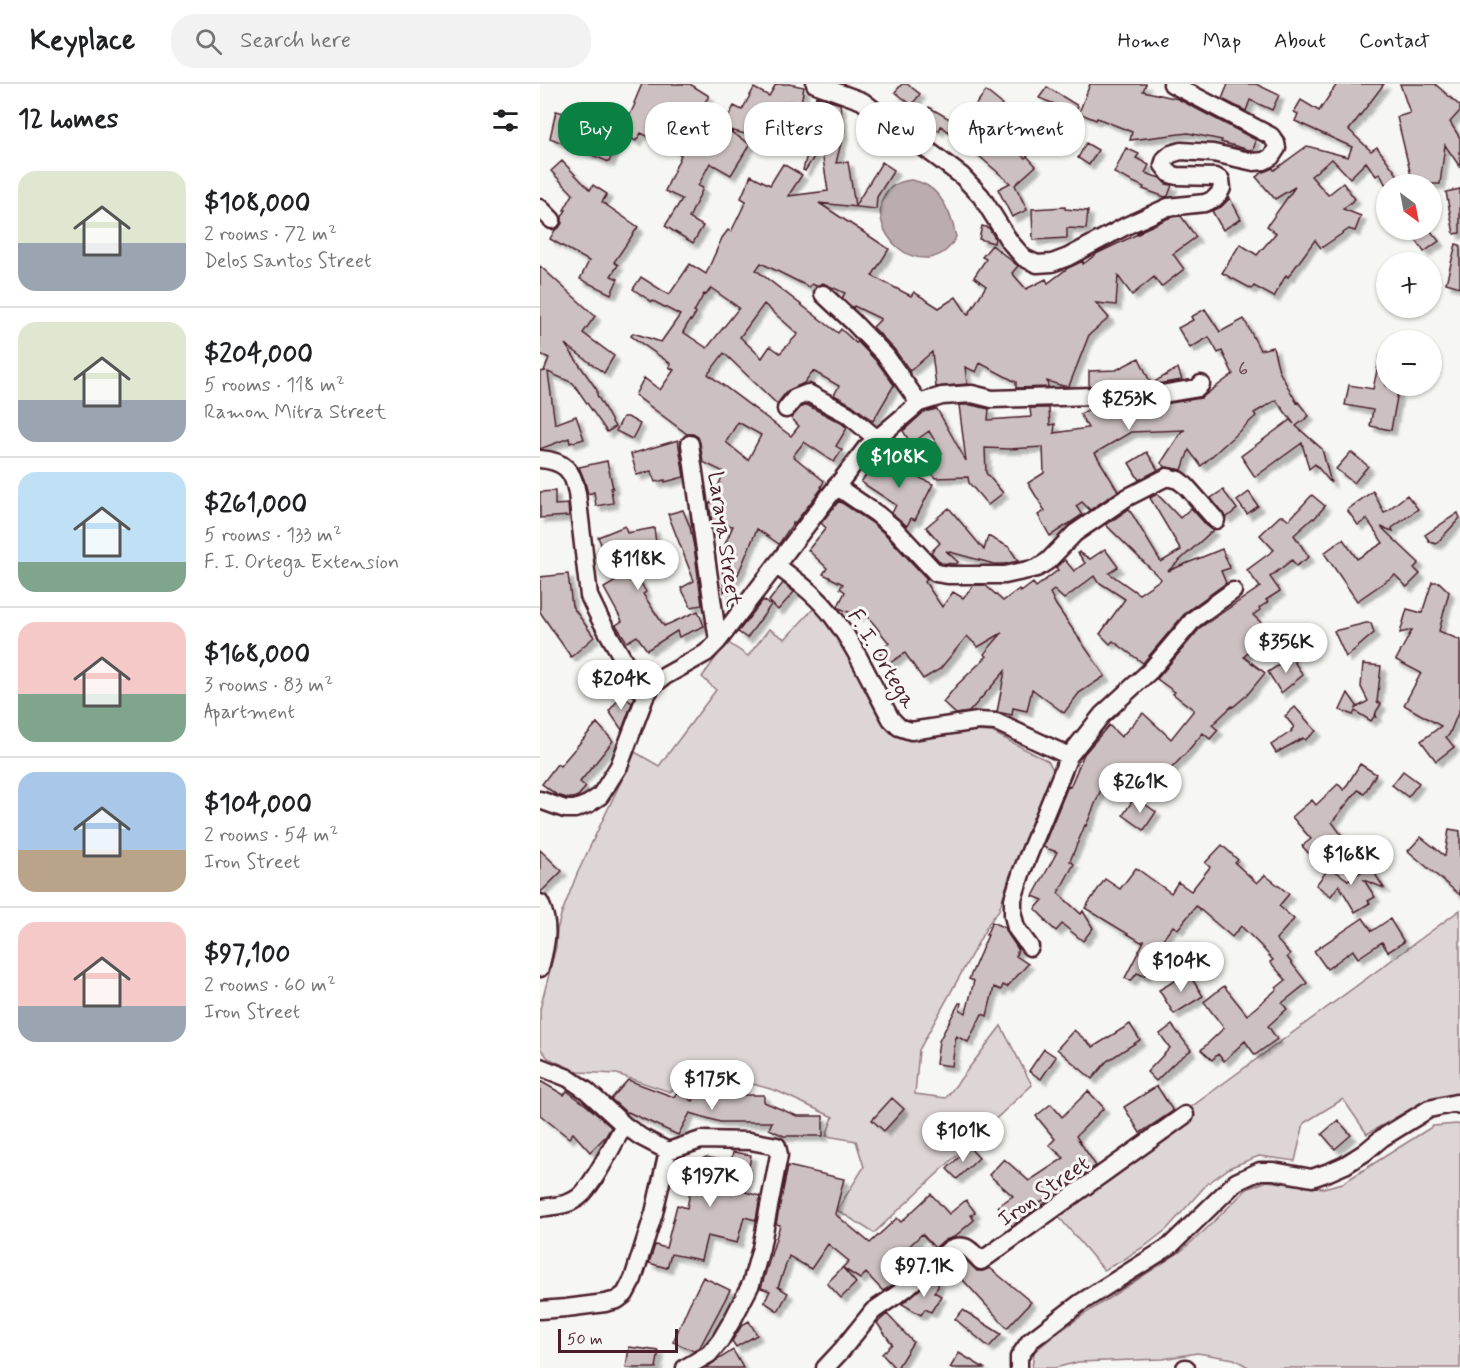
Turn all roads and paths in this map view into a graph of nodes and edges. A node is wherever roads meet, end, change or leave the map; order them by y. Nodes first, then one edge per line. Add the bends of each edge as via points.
1 (814, 84) edge
2 (1172, 84) edge
3 (823, 294) dead end
4 (1201, 384) dead end
5 (920, 403) junction
6 (786, 409) dead end
7 (876, 438) junction
8 (690, 444) dead end
9 (540, 459) edge
10 (836, 486) junction
11 (1216, 520) dead end
12 (776, 565) junction
13 (1233, 591) dead end
14 (718, 641) junction
15 (645, 697) junction
16 (1070, 756) junction
17 (540, 800) edge
18 (540, 903) edge
19 (1030, 948) dead end
20 (540, 968) edge
21 (540, 1066) edge
22 (1460, 1105) edge
23 (1185, 1115) dead end
24 (624, 1125) junction
25 (668, 1152) junction
26 (540, 1208) edge
27 (540, 1310) edge
28 (685, 1368) edge
29 (825, 1368) edge
30 (1019, 1368) edge

1 - 2 street via 862,101 962,176 981,196 1010,242 1024,258 1037,264 1068,257 1168,207 1205,203 1219,194 1221,180 1216,177 1170,174 1163,165 1171,153 1214,153 1254,162 1271,157 1277,148 1271,136
3 - 5 street via 886,356
4 - 5 street via 1198,388 1138,398 992,399 972,394 942,396
5 - 7 street
6 - 7 street via 795,398 808,393 847,414
7 - 10 street
8 - 14 street, Laraya Street
9 - 15 street via 562,465 575,482 589,596
10 - 11 street via 894,528 936,573 949,575 1005,575 1036,568 1075,533 1126,498 1167,477 1186,486
10 - 12 street
12 - 14 street
12 - 16 street, F. I. Ortega via 808,589 834,618 899,727 911,730 996,722
13 - 16 street via 1194,619 1150,670 1102,715
14 - 15 street via 706,653 665,676
15 - 17 street via 619,766 600,796 575,809
16 - 19 street via 1013,899 1016,928
18 - 20 street via 548,926
21 - 24 street via 587,1091
22 - 30 street via 1429,1109 1346,1165 1312,1178 1260,1171 1236,1182 1170,1246 1080,1303 1030,1341 1018,1357
23 - 29 street, Iron Street via 981,1260 966,1247 950,1249 873,1311
24 - 25 street
24 - 26 street via 588,1189 562,1205
25 - 27 street via 654,1213 625,1294 605,1303
25 - 28 street via 701,1140 750,1141 777,1146 779,1155 751,1284 720,1341 709,1354

